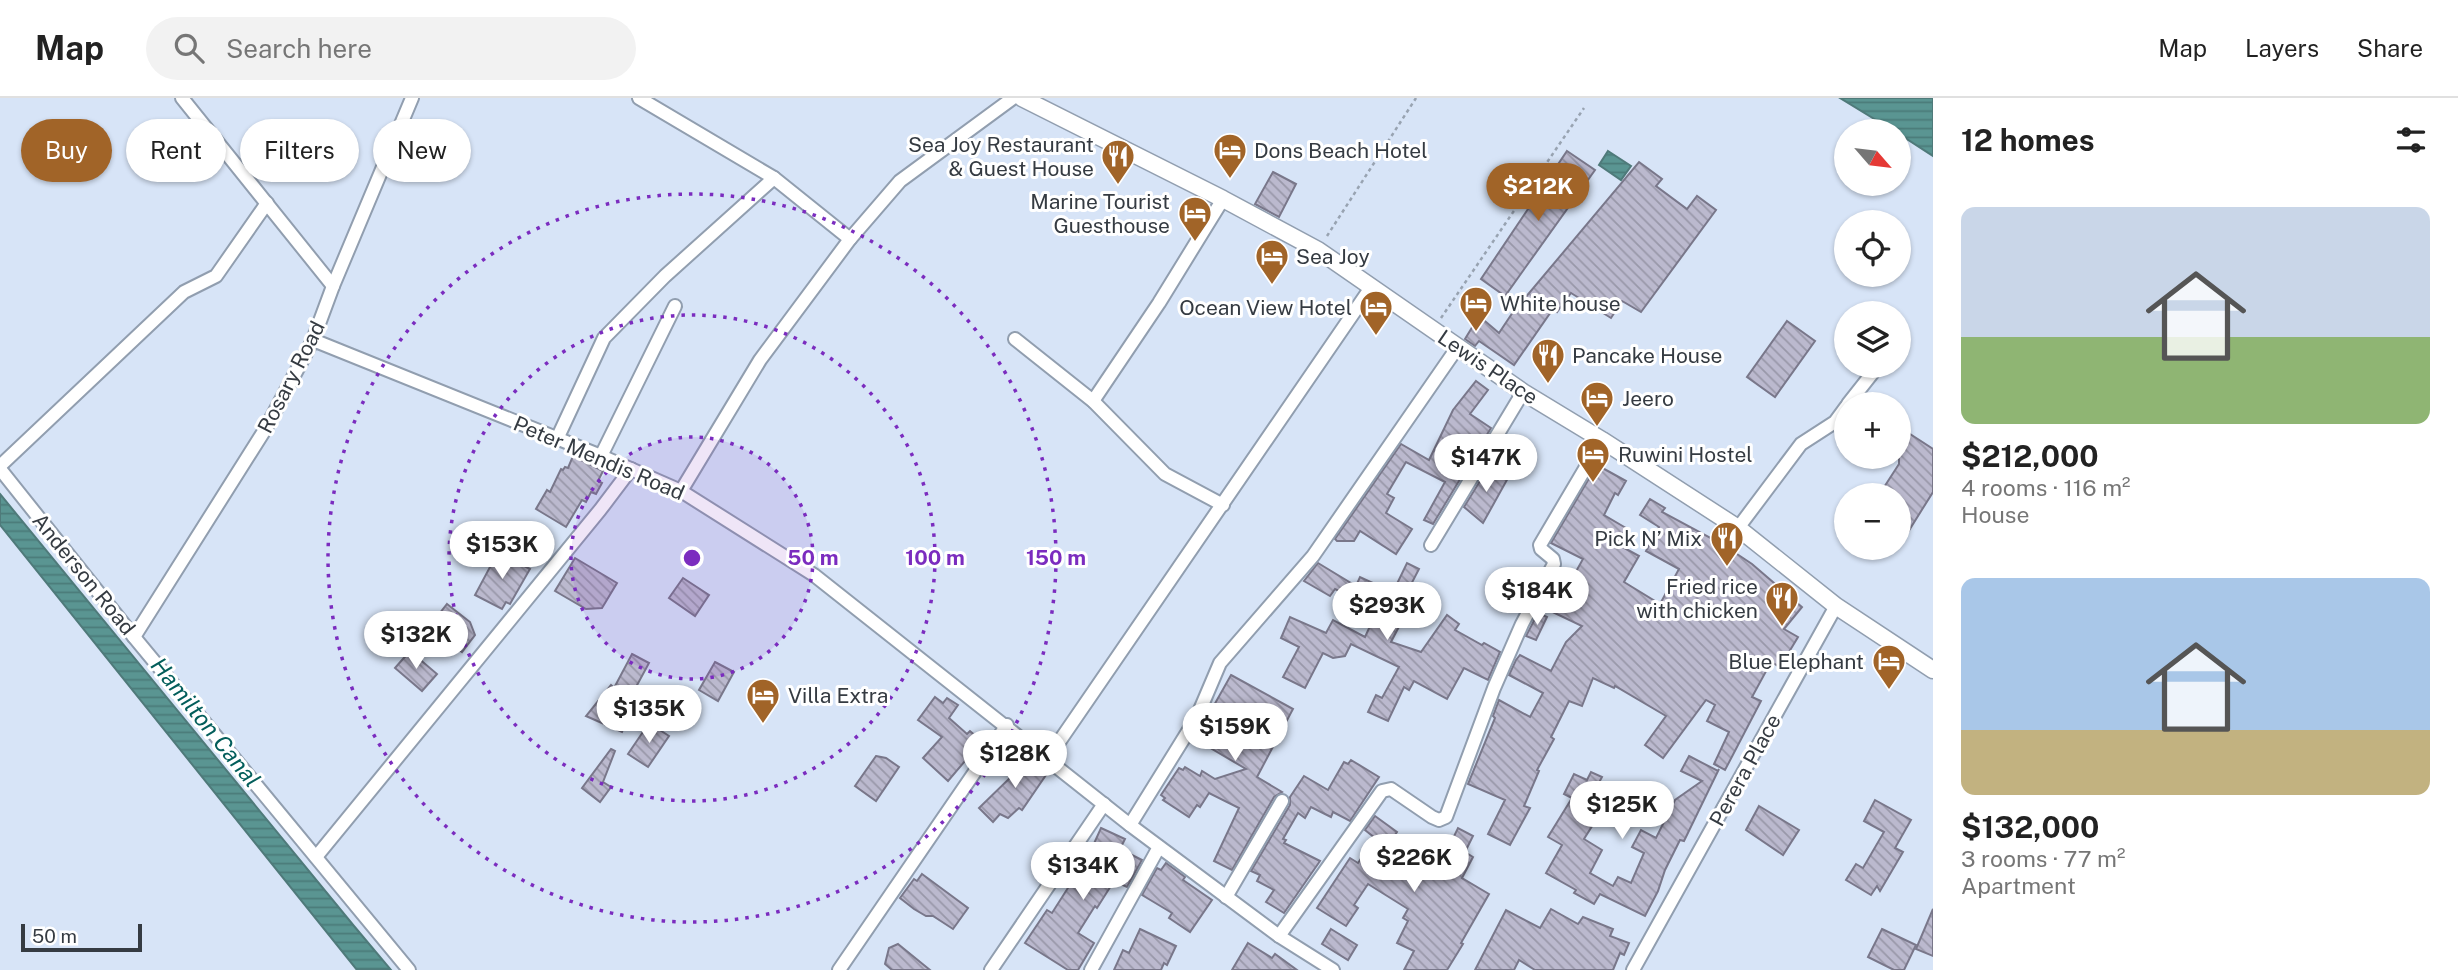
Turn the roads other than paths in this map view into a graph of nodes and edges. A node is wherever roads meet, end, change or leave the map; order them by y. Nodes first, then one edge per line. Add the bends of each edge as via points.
1 (182, 98) edge
2 (412, 98) edge
3 (639, 98) edge
4 (1013, 98) edge
5 (1022, 98) edge
6 (774, 178) junction
7 (1223, 199) junction
8 (267, 202) junction
9 (850, 239) junction
10 (333, 286) junction
11 (1373, 286) junction
12 (675, 306) dead end
13 (1015, 339) dead end
14 (313, 340) junction
15 (1457, 348) junction
16 (1869, 378) edge
17 (1858, 392) edge
18 (1523, 393) junction
19 (1093, 401) junction
20 (1834, 423) edge
21 (556, 439) junction
22 (1602, 440) junction
23 (601, 456) junction
24 (0, 467) edge
25 (631, 469) junction
26 (681, 491) junction
27 (1223, 505) junction
28 (1738, 528) junction
29 (1431, 545) dead end
30 (1836, 606) junction
31 (134, 637) junction
32 (1933, 670) edge
33 (1007, 726) junction
34 (1048, 758) junction
35 (1282, 801) dead end
36 (1104, 804) junction
37 (1130, 825) junction
38 (1159, 847) junction
39 (316, 857) junction
40 (1226, 897) junction
41 (1279, 936) junction
42 (409, 970) edge
43 (839, 970) edge
44 (991, 970) edge
45 (1091, 970) edge
46 (1333, 970) edge
47 (1633, 970) edge

1 - 8 street
2 - 10 street, Rosary Road
3 - 6 street
4 - 9 street via 900,181
5 - 7 street, Lewis Place
6 - 9 street
6 - 21 street via 604,338
7 - 11 street, Lewis Place via 1318,250
7 - 19 street
8 - 10 street
8 - 24 street via 216,276 184,292
9 - 26 street via 760,360
10 - 14 street, Rosary Road
11 - 15 street, Lewis Place
11 - 27 street
12 - 23 street
13 - 19 street
14 - 21 street, Peter Mendis Road
14 - 31 street, Rosary Road via 267,428
15 - 18 street, Lewis Place
15 - 37 street via 1313,556 1220,663 1197,717
16 - 17 street
18 - 22 street, Lewis Place
18 - 29 street
19 - 27 street via 1165,474
20 - 28 street via 1801,444
21 - 23 street, Peter Mendis Road
22 - 28 street, Lewis Place
22 - 41 street via 1540,545 1554,564 1494,688 1446,817 1439,820 1391,789 1382,791
23 - 25 street, Peter Mendis Road
24 - 31 street, Anderson Road
25 - 26 street, Peter Mendis Road
25 - 39 street
26 - 33 street, Peter Mendis Road via 814,575
27 - 34 street
28 - 30 street, Lewis Place
30 - 32 street, Lewis Place
30 - 47 street, Perera Place
31 - 39 street, Anderson Road
33 - 34 street, Peter Mendis Road
33 - 43 street
34 - 36 street, Peter Mendis Road
35 - 40 street
36 - 37 street, Peter Mendis Road
36 - 44 street
37 - 38 street, Peter Mendis Road
38 - 40 street, Peter Mendis Road
38 - 45 street
39 - 42 street, Anderson Road
40 - 41 street, Peter Mendis Road
41 - 46 street, Peter Mendis Road

